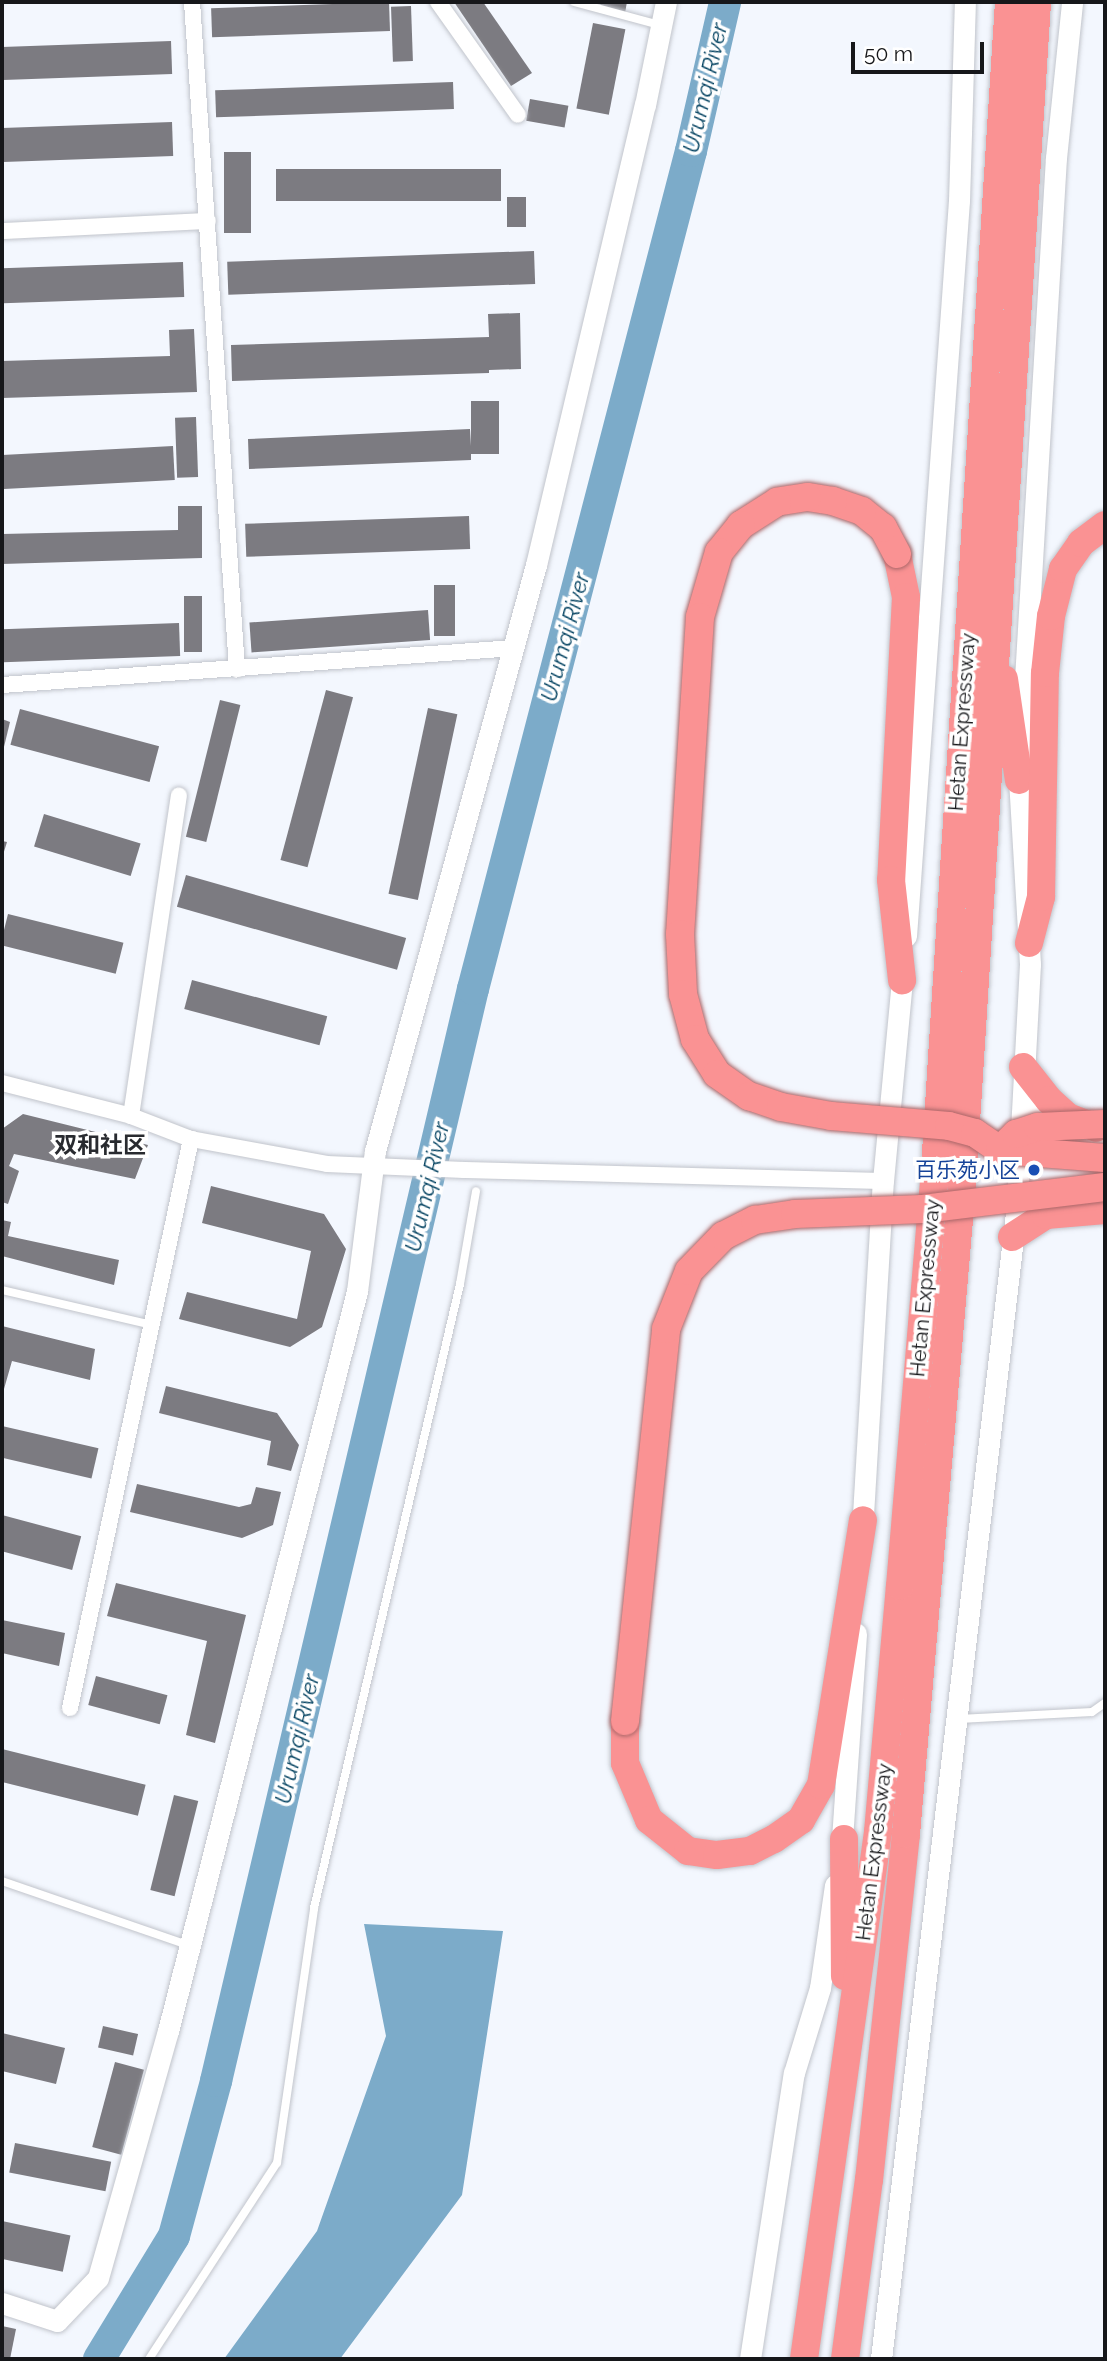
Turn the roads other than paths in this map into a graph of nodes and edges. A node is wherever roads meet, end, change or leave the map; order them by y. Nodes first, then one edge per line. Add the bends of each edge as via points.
1 (192, 2) edge
2 (438, 2) edge
3 (574, 2) edge
4 (666, 2) edge
5 (965, 2) edge
6 (1009, 2) edge
7 (1037, 2) edge
8 (1072, 2) edge
9 (661, 26) junction
10 (518, 115) dead end
11 (208, 221) junction
12 (2, 231) edge
13 (1105, 525) edge
14 (996, 628) junction
15 (514, 648) junction
16 (237, 669) junction
17 (2, 685) edge
18 (1019, 780) junction
19 (179, 796) dead end
20 (1029, 943) junction
21 (902, 980) junction
22 (1023, 1067) junction
23 (2, 1083) edge
24 (131, 1116) junction
25 (1105, 1124) edge
26 (1105, 1131) edge
27 (191, 1139) junction
28 (1000, 1150) junction
29 (1105, 1150) edge
30 (1105, 1158) edge
31 (383, 1168) junction
32 (883, 1181) junction
33 (1105, 1187) edge
34 (476, 1191) dead end
35 (1105, 1195) edge
36 (1105, 1210) edge
37 (1013, 1227) junction
38 (2, 1290) edge
39 (152, 1325) junction
40 (863, 1520) junction
41 (1105, 1703) edge
42 (70, 1708) dead end
43 (956, 1719) junction
44 (844, 1839) junction
45 (2, 1881) edge
46 (190, 1946) junction
47 (847, 2060) junction
48 (2, 2303) edge
49 (149, 2359) edge
50 (750, 2359) edge
51 (804, 2359) edge
52 (845, 2359) edge
53 (881, 2359) edge

1 - 11 street
2 - 10 street
3 - 9 lane
4 - 9 street
5 - 21 street via 959,201
6 - 47 highway, Hetan Expressway via 933,1198 878,1832
7 - 14 highway, Hetan Expressway
8 - 18 street via 1056,158
9 - 15 street
11 - 12 street
11 - 16 street
13 - 20 highway via 1081,543 1063,569 1051,616 1045,673 1041,897
14 - 18 highway
14 - 52 highway, Hetan Expressway via 962,1185 930,1573 869,2180
15 - 16 street
15 - 31 street
16 - 17 street
18 - 20 street
19 - 24 street
20 - 22 street
21 - 28 highway, bridge via 891,880 906,597 897,554 883,528 862,511 807,497 777,502 741,525 719,552 700,617 680,934 683,994 695,1039 717,1074 749,1096 831,1116 949,1126 975,1133
21 - 32 street
22 - 26 highway via 1068,1117
22 - 29 street via 1038,1110 1060,1133
22 - 37 street
23 - 24 street
24 - 27 street
25 - 28 highway, bridge via 1038,1127 1016,1134
27 - 31 street via 327,1164
27 - 39 street
28 - 30 highway, bridge
31 - 32 street
31 - 46 street via 357,1291
32 - 40 street
33 - 40 highway, bridge via 923,1209 755,1220 723,1236 690,1270 666,1329 625,1721 625,1763 649,1820 688,1851 718,1855 750,1852 800,1820 821,1785
34 - 49 lane via 460,1284 314,1909 277,2163
35 - 37 street via 1044,1202
36 - 37 highway via 1046,1215
37 - 43 street
38 - 39 lane
39 - 42 street
40 - 44 street
41 - 43 lane via 1092,1712
43 - 53 street
44 - 47 highway
44 - 50 street via 820,1987 794,2073
45 - 46 lane
46 - 48 street via 98,2278 57,2320
47 - 51 highway, Hetan Expressway

